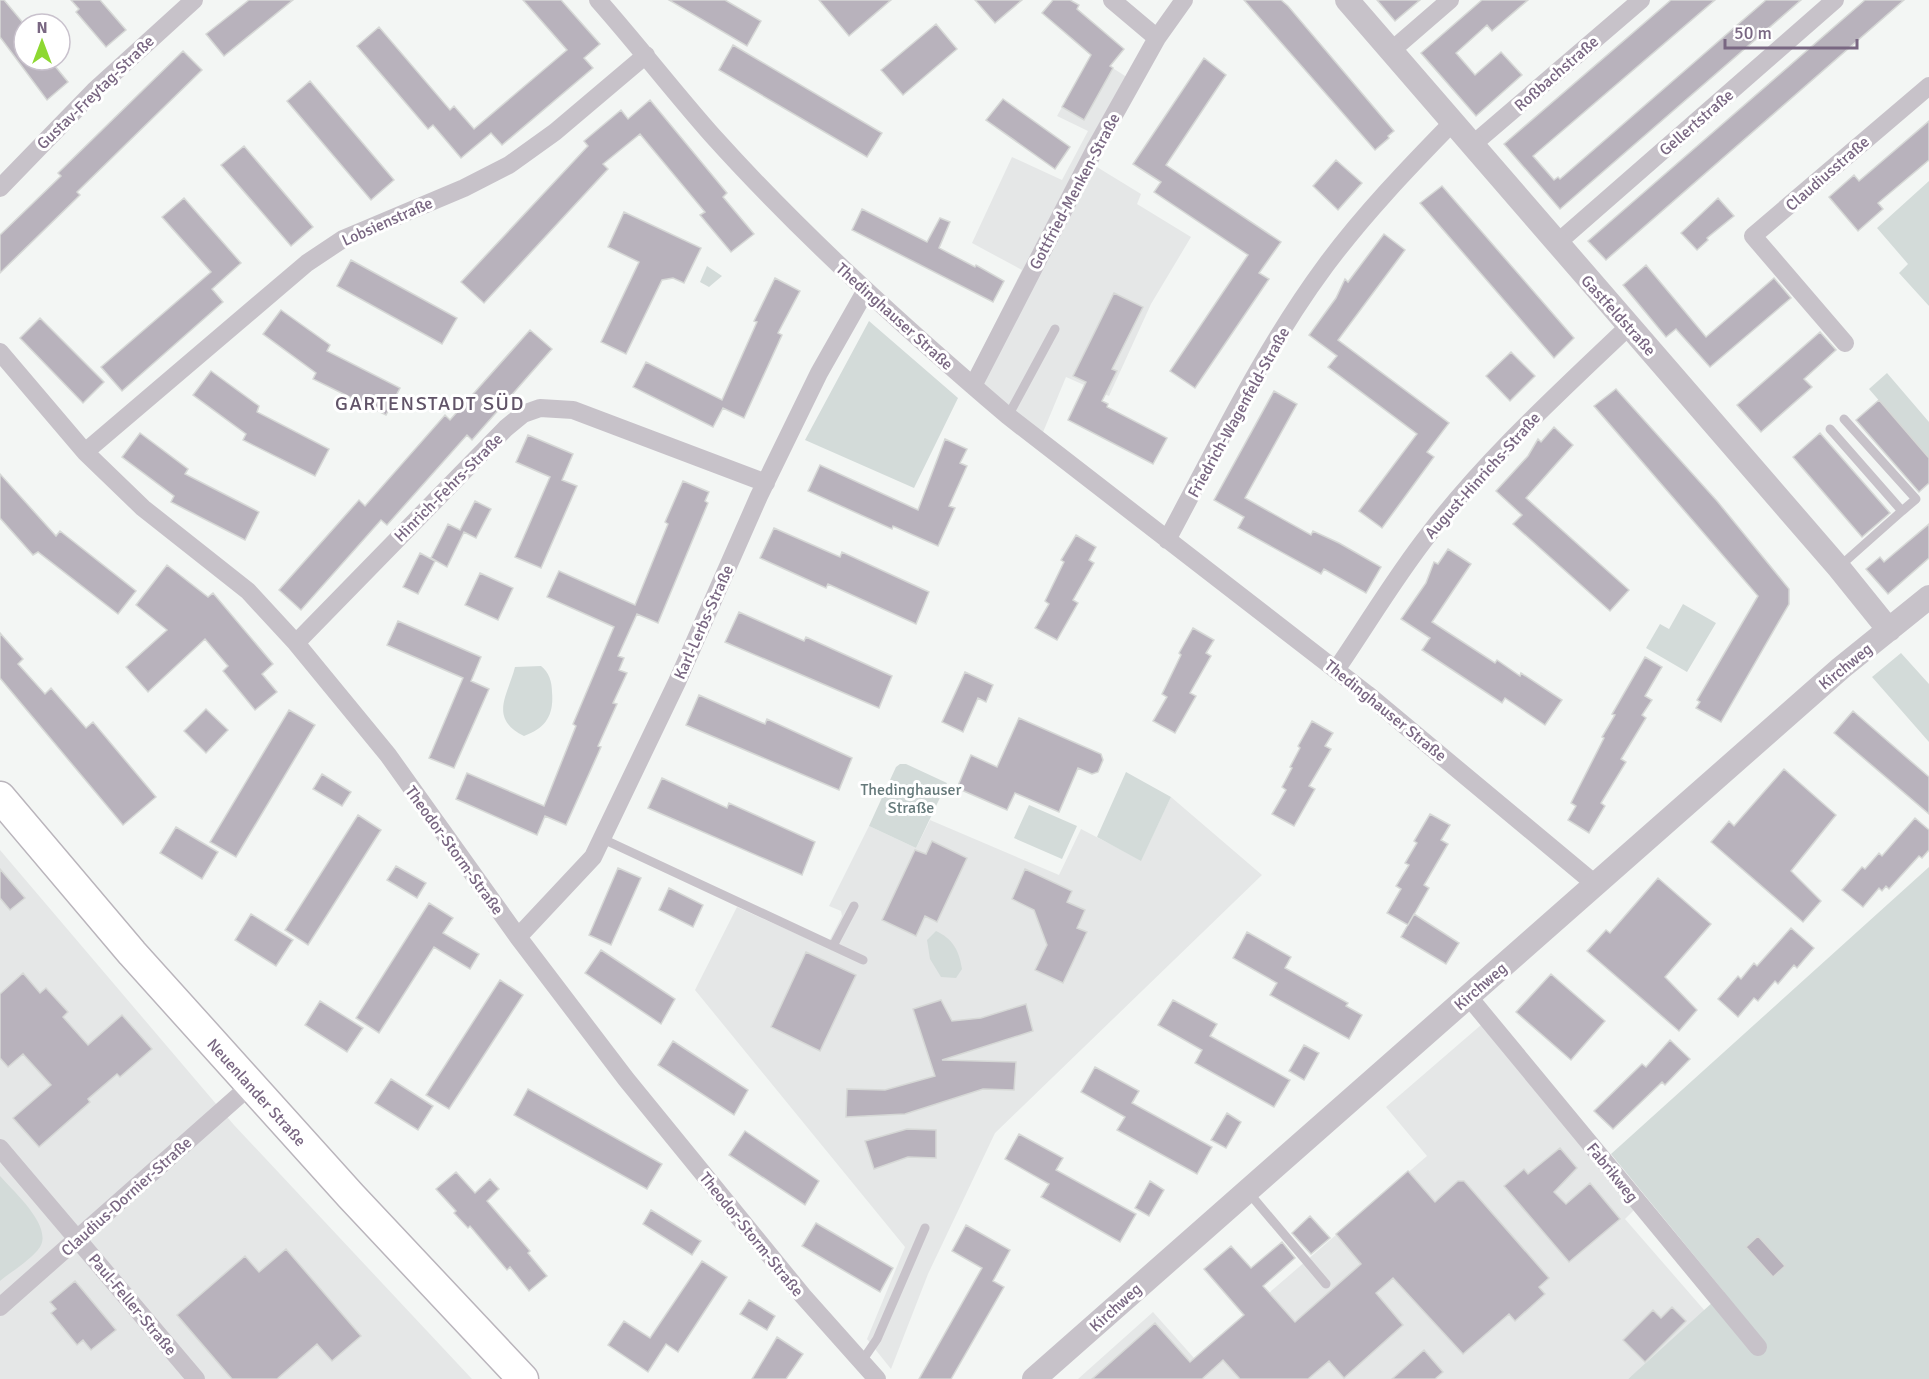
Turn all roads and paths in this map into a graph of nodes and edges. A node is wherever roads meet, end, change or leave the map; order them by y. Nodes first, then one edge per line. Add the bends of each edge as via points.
1 (194, 0) edge
2 (598, 0) edge
3 (1184, 0) edge
4 (1347, 0) edge
5 (1450, 0) edge
6 (1641, 0) edge
7 (1835, 0) edge
8 (1116, 1) edge
9 (1157, 38) junction
10 (1391, 51) junction
11 (646, 55) junction
12 (1929, 86) edge
13 (1452, 122) junction
14 (1471, 146) junction
15 (0, 188) edge
16 (1556, 244) junction
17 (866, 290) junction
18 (1628, 327) junction
19 (1055, 329) dead end
20 (1845, 343) dead end
21 (0, 352) edge
22 (973, 386) junction
23 (1008, 416) junction
24 (1844, 419) dead end
25 (1830, 429) dead end
26 (85, 452) junction
27 (766, 483) junction
28 (1902, 511) junction
29 (1167, 540) junction
30 (1839, 568) junction
31 (1929, 597) edge
32 (1889, 630) junction
33 (296, 643) junction
34 (1336, 670) junction
35 (0, 797) edge
36 (603, 839) junction
37 (1595, 884) junction
38 (854, 906) dead end
39 (518, 937) junction
40 (833, 946) junction
41 (863, 960) dead end
42 (1468, 996) junction
43 (251, 1085) junction
44 (0, 1148) edge
45 (1248, 1191) junction
46 (925, 1228) dead end
47 (78, 1239) junction
48 (1326, 1284) dead end
49 (0, 1307) edge
50 (1758, 1347) dead end
51 (862, 1361) junction
52 (519, 1378) edge
53 (196, 1379) edge
54 (877, 1379) edge
55 (1034, 1379) edge

1 - 15 street, Gustav-Freytag-Straße via 94,91
2 - 11 street, Thedinghauser Straße
3 - 9 street, Gottfried-Menken-Straße
4 - 10 street, Gastfeldstraße
5 - 10 street
6 - 14 street, Roßbachstraße
7 - 16 street, Gellertstraße
8 - 9 street
9 - 22 street, Gottfried-Menken-Straße
10 - 13 street, Gastfeldstraße
11 - 17 street, Thedinghauser Straße via 713,136
11 - 26 street, Lobsienstraße via 555,132 508,165 343,239 307,263
12 - 20 street, Claudiusstraße via 1754,236
13 - 14 street, Gastfeldstraße
13 - 29 street, Friedrich-Wagenfeld-Straße via 1384,193 1326,266 1264,359
14 - 16 street, Gastfeldstraße
16 - 18 street, Gastfeldstraße
17 - 22 street, Thedinghauser Straße
17 - 27 street, Karl-Lerbs-Straße via 819,373
18 - 30 street, Gastfeldstraße
18 - 34 street, August-Hinrichs-Straße via 1541,409 1454,502
19 - 23 lane
21 - 26 street, Theodor-Storm-Straße
22 - 23 street, Thedinghauser Straße
23 - 29 street, Thedinghauser Straße
24 - 28 lane via 1916,499
25 - 28 lane
26 - 33 street, Theodor-Storm-Straße via 143,508 248,591
27 - 33 street, Hinrich-Fehrs-Straße via 573,410 540,408 523,414 488,445
27 - 36 street, Karl-Lerbs-Straße
28 - 30 lane
29 - 34 street, Thedinghauser Straße
30 - 32 street, Gastfeldstraße
31 - 32 street, Kirchweg
32 - 37 street, Kirchweg
33 - 39 street, Theodor-Storm-Straße via 388,756
34 - 37 street, Thedinghauser Straße
35 - 43 main road, Neuenlander Straße
36 - 39 street, Karl-Lerbs-Straße via 593,857
36 - 40 lane
37 - 42 street, Kirchweg
38 - 40 lane
39 - 51 street, Theodor-Storm-Straße via 626,1079 803,1296
40 - 41 lane
42 - 45 street, Kirchweg
42 - 50 street, Fabrikweg
43 - 47 street, Claudius-Dornier-Straße
43 - 52 main road, Neuenlander Straße
44 - 47 street, Paul-Feller-Straße
45 - 48 lane
45 - 55 street, Kirchweg
46 - 51 lane via 877,1339
47 - 49 street, Claudius-Dornier-Straße
47 - 53 street, Paul-Feller-Straße
51 - 54 street, Theodor-Storm-Straße

